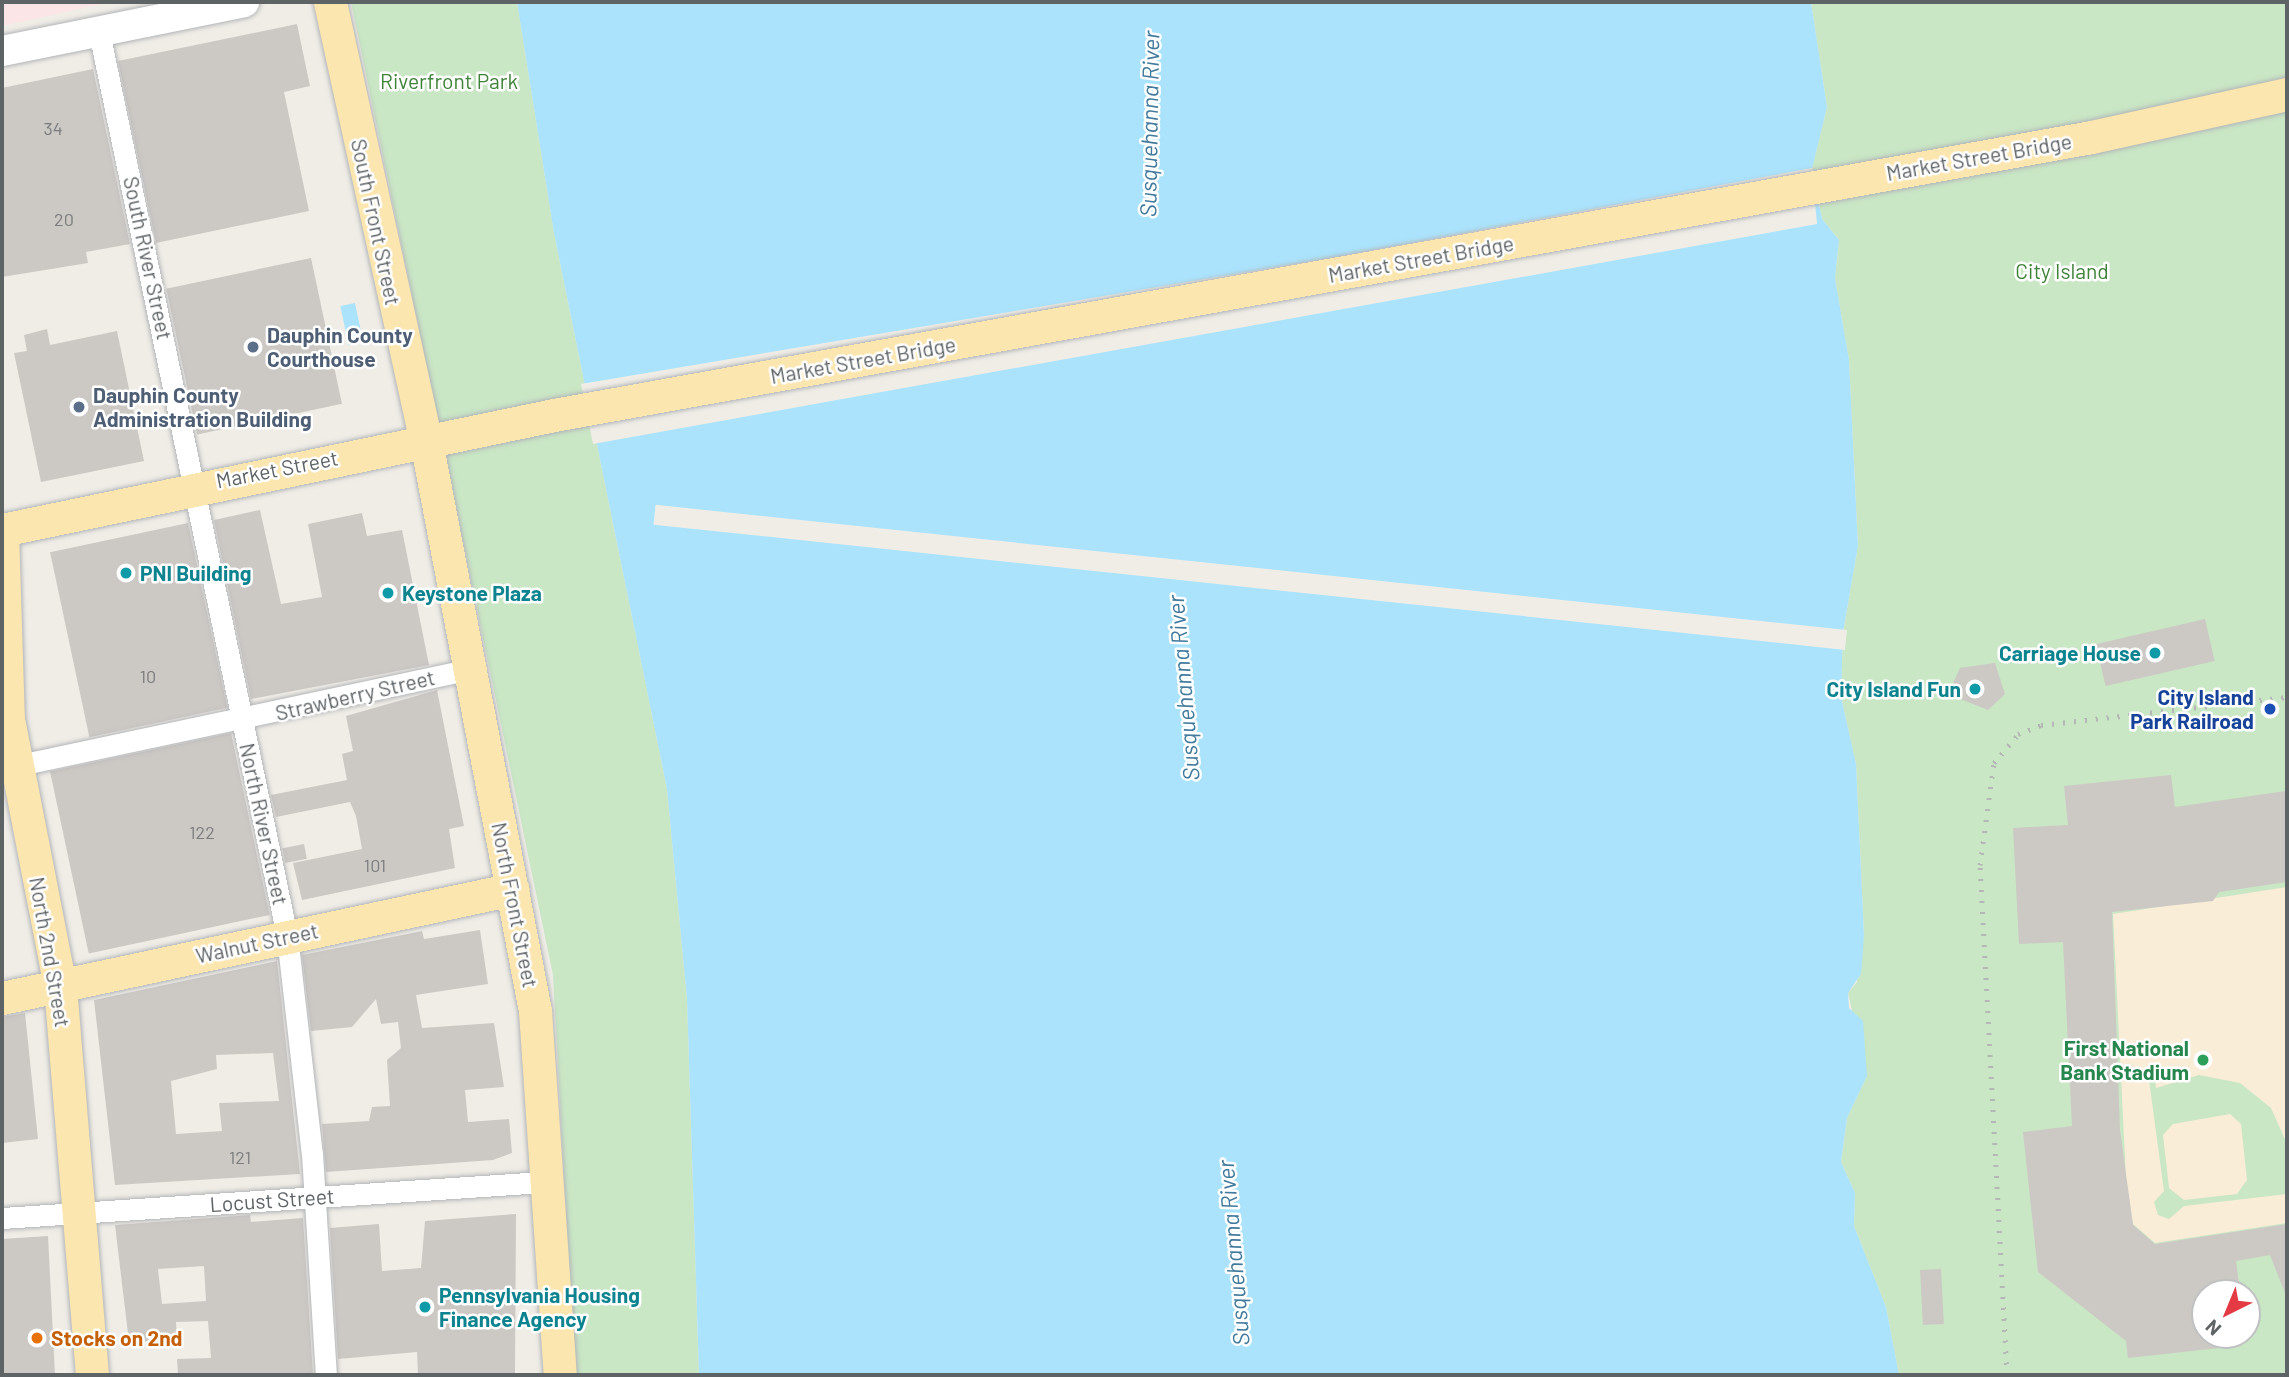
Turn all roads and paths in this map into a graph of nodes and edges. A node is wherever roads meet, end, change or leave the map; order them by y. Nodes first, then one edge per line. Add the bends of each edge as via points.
1 (244, 2) edge
2 (330, 2) edge
3 (99, 32) junction
4 (2, 51) edge
5 (2287, 94) edge
6 (554, 415) joint
7 (426, 441) junction
8 (194, 485) junction
9 (2, 531) edge
10 (468, 670) junction
11 (242, 720) junction
12 (8, 767) edge
13 (513, 889) junction
14 (286, 936) junction
15 (60, 986) junction
16 (2, 998) edge
17 (543, 1182) junction
18 (315, 1198) junction
19 (79, 1213) junction
20 (2, 1218) edge
21 (92, 1375) edge
22 (327, 1375) edge
23 (560, 1375) edge

1 - 3 main road
2 - 7 main road, South Front Street
3 - 4 main road
3 - 8 street, South River Street
5 - 6 main road, Market Street Bridge via 2091,137
6 - 7 main road, Market Street
7 - 8 main road, Market Street
7 - 10 main road, North Front Street
8 - 9 main road, Market Street
8 - 11 street, North River Street
9 - 12 main road, North 2nd Street
10 - 11 street, Strawberry Street
10 - 13 main road, North Front Street
11 - 12 street, Strawberry Street
11 - 14 street, North River Street
12 - 15 main road, North 2nd Street
13 - 14 main road, Walnut Street
13 - 17 main road, North Front Street via 535,1011
14 - 15 main road, Walnut Street
14 - 18 street, North River Street
15 - 16 main road, Walnut Street
15 - 19 main road, North 2nd Street
17 - 18 street, Locust Street
17 - 23 main road, North Front Street
18 - 19 street, Locust Street
18 - 22 street, North River Street
19 - 20 street, Locust Street
19 - 21 main road, North 2nd Street

